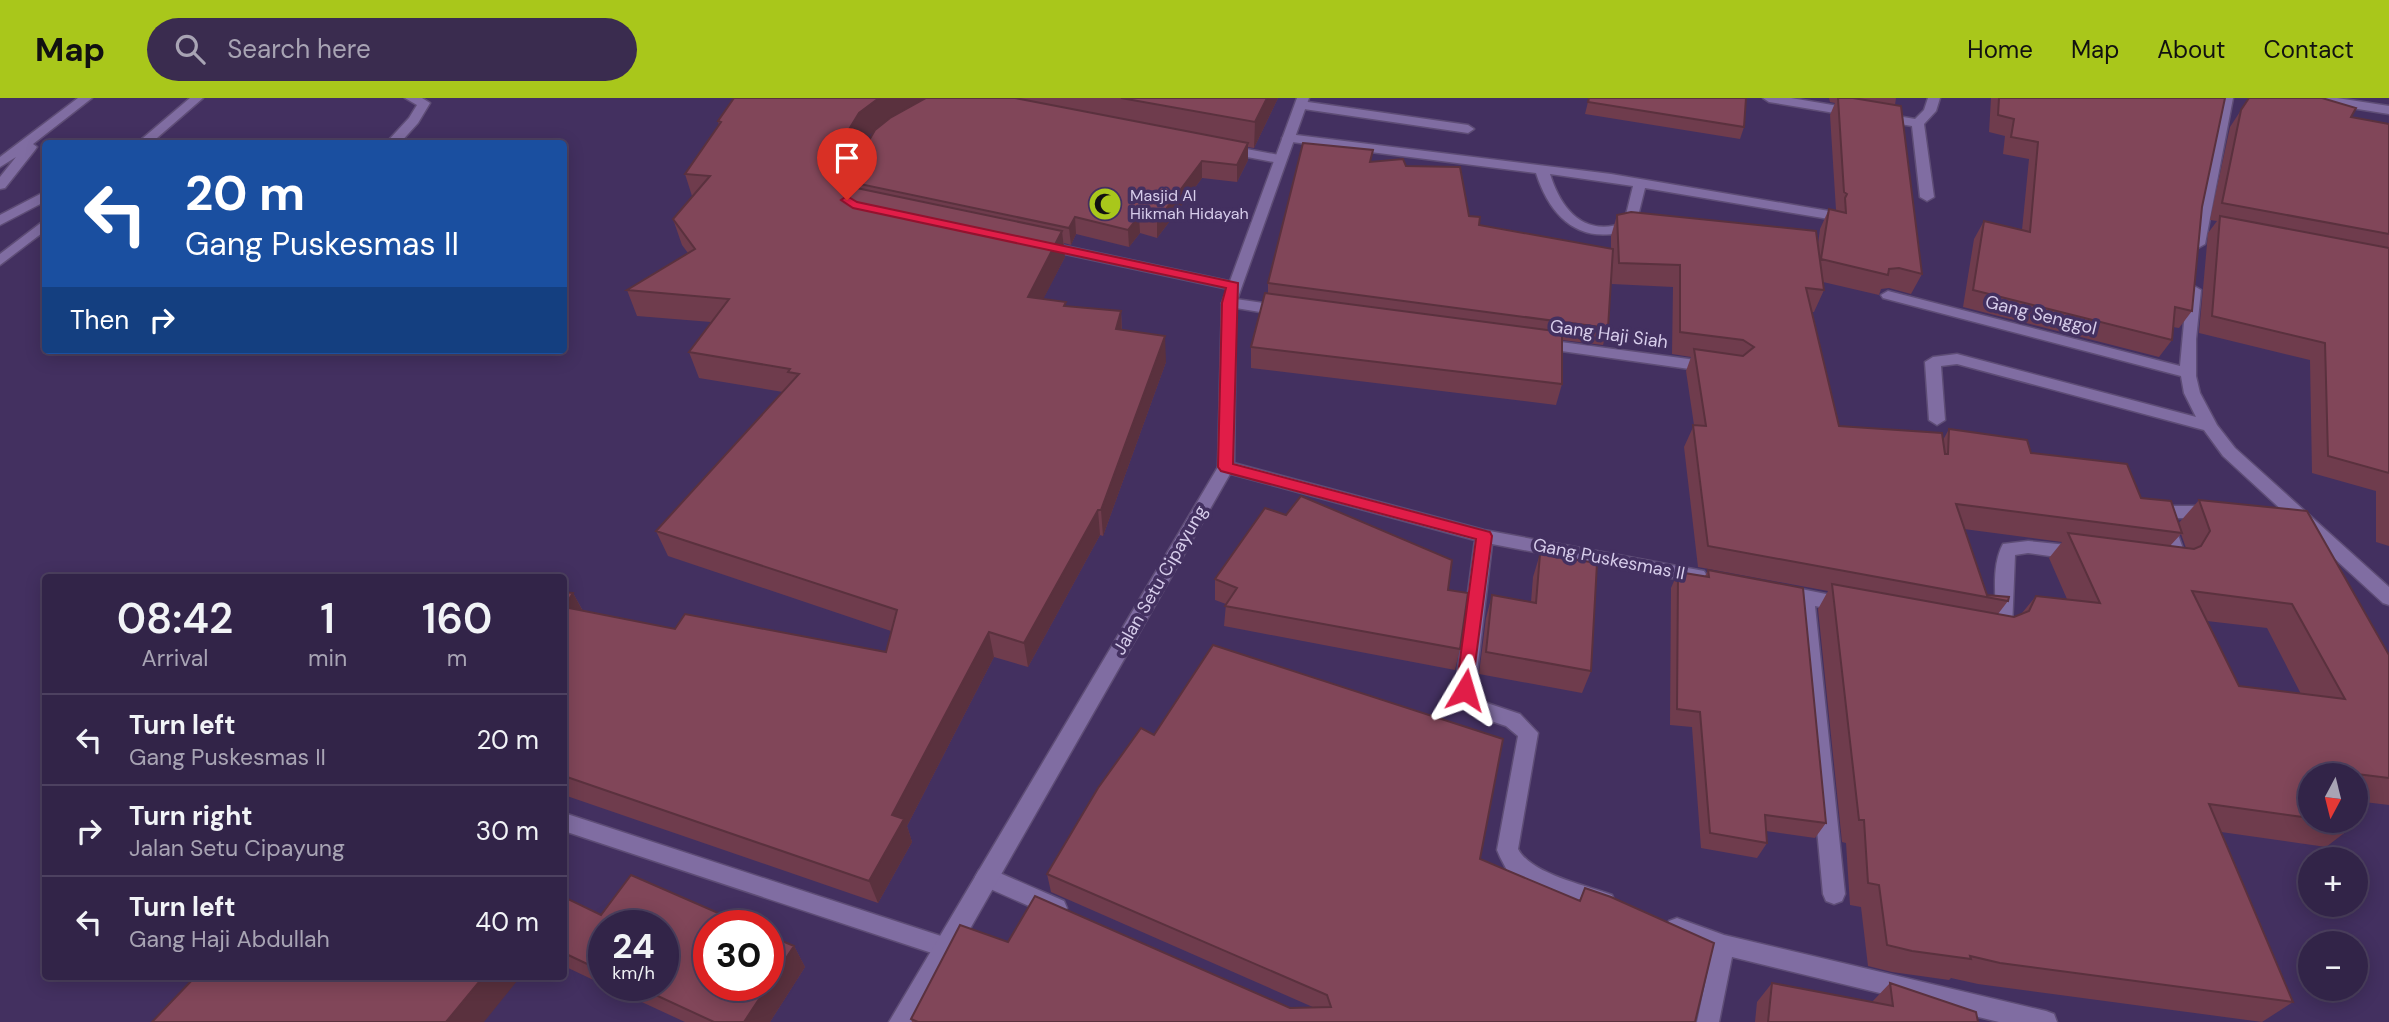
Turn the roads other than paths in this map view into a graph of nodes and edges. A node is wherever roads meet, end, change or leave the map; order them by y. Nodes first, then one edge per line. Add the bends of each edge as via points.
1 (86, 98) edge
2 (197, 98) edge
3 (411, 98) edge
4 (1769, 98) edge
5 (1934, 98) edge
6 (2314, 98) edge
7 (2222, 99) edge
8 (1302, 101) edge
9 (2389, 110) edge
10 (1918, 123) junction
11 (51, 124) junction
12 (1468, 129) dead end
13 (154, 134) junction
14 (1288, 138) junction
15 (143, 140) edge
16 (147, 140) edge
17 (395, 140) edge
18 (871, 143) edge
19 (1214, 147) edge
20 (1279, 159) junction
21 (0, 163) edge
22 (1542, 170) junction
23 (1640, 184) junction
24 (0, 185) edge
25 (42, 197) edge
26 (1927, 197) dead end
27 (866, 207) edge
28 (1829, 215) edge
29 (0, 221) edge
30 (42, 226) edge
31 (1025, 242) edge
32 (0, 261) edge
33 (1231, 294) junction
34 (1888, 295) edge
35 (1295, 312) edge
36 (1528, 343) edge
37 (1720, 368) edge
38 (2185, 372) junction
39 (1937, 420) dead end
40 (2208, 426) junction
41 (1226, 467) junction
42 (2224, 513) edge
43 (2276, 516) edge
44 (2301, 518) junction
45 (1484, 536) junction
46 (2093, 555) edge
47 (2145, 562) edge
48 (1712, 579) edge
49 (1765, 589) edge
50 (1805, 597) junction
51 (2389, 598) edge
52 (1860, 607) edge
53 (1970, 629) edge
54 (567, 823) edge
55 (986, 877) junction
56 (1833, 894) dead end
57 (1625, 909) edge
58 (1074, 916) edge
59 (1662, 922) edge
60 (1724, 945) junction
61 (947, 948) junction
62 (900, 1022) edge
63 (1708, 1022) edge
64 (2046, 1022) edge

1 - 11 street
2 - 13 street
3 - 17 street via 424,103
4 - 10 street
5 - 10 street via 1930,111
6 - 9 street
7 - 38 street via 2207,227 2195,272
8 - 12 street
8 - 14 street, Jalan Setu Cipayung
10 - 26 street
11 - 21 street
11 - 24 street
13 - 15 street
13 - 16 street
14 - 20 street, Jalan Setu Cipayung
14 - 22 street
18 - 27 street via 845,193 853,205
19 - 20 street
20 - 33 street, Jalan Setu Cipayung
22 - 23 street
22 - 23 street via 1550,195 1563,214 1582,227 1615,230 1630,225
23 - 28 street
25 - 29 street
30 - 32 street
31 - 33 street
33 - 35 street
33 - 41 street, Jalan Setu Cipayung
34 - 38 street, Gang Senggol
36 - 37 street, Gang Haji Siah
38 - 40 street via 2192,400
39 - 40 street via 1933,362 1957,359
40 - 44 street via 2229,452
41 - 45 street, Gang Puskesmas II
41 - 55 street, Jalan Setu Cipayung
42 - 47 street via 2167,512 2164,518 2177,557 2171,565
43 - 44 street
44 - 51 street
45 - 48 street, Gang Puskesmas II
45 - 57 street via 1465,690 1477,708 1513,720 1528,733 1507,850 1516,867
46 - 53 street via 2008,549 2003,628 1996,632
49 - 50 street
50 - 52 street
50 - 56 street
54 - 61 street
55 - 58 street
55 - 61 street, Jalan Setu Cipayung
59 - 60 street
60 - 63 street
60 - 64 street
61 - 62 street, Jalan Setu Cipayung

